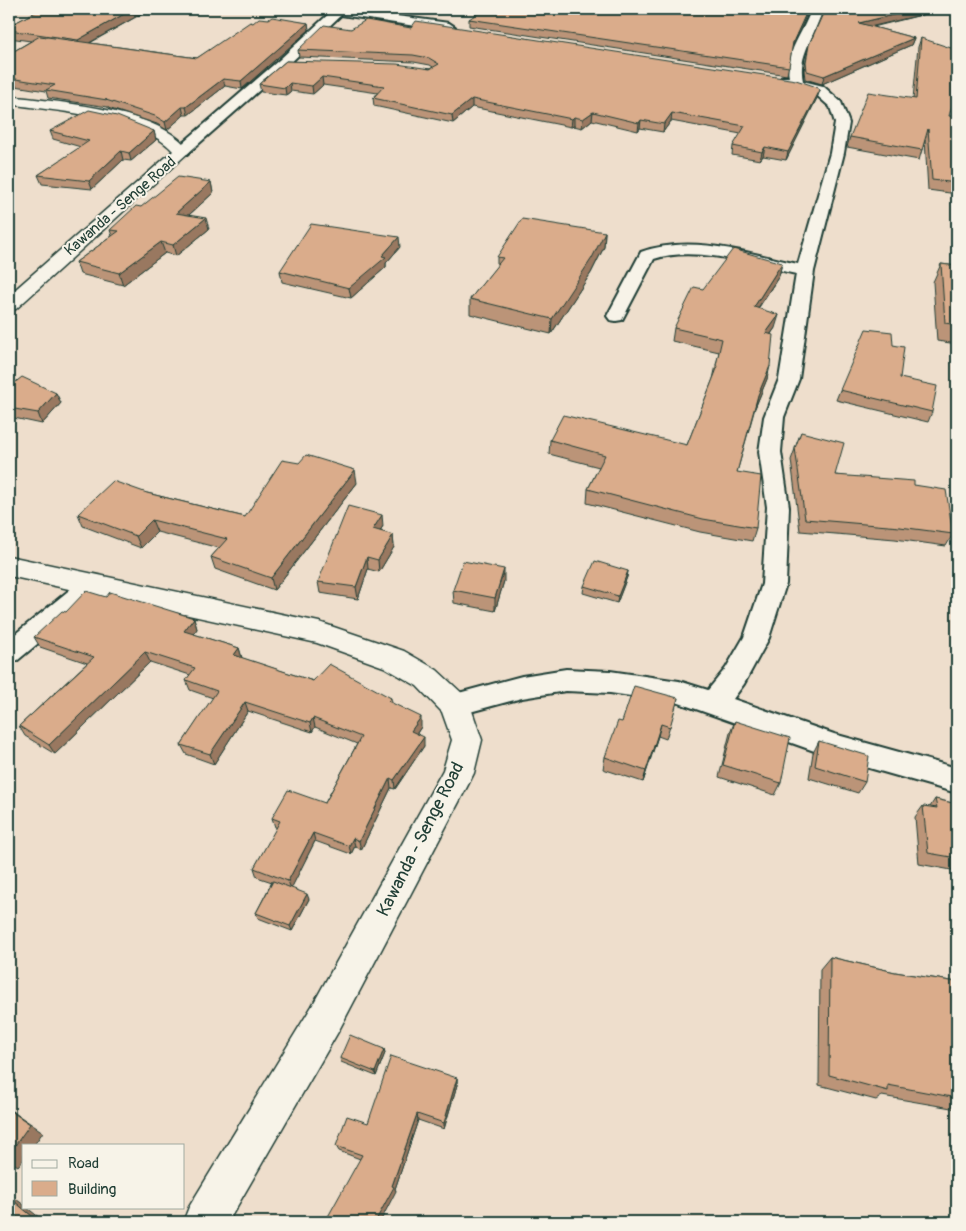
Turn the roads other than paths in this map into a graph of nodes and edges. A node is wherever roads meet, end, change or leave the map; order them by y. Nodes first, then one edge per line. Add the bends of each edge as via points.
1 (816, 9) edge
2 (339, 10) edge
3 (465, 30) edge
4 (282, 63) junction
5 (301, 64) edge
6 (771, 77) edge
7 (797, 82) junction
8 (9, 100) edge
9 (182, 151) junction
10 (805, 271) junction
11 (9, 305) edge
12 (616, 316) dead end
13 (9, 566) edge
14 (92, 585) junction
15 (9, 654) edge
16 (714, 704) junction
17 (455, 705) junction
18 (957, 780) edge
19 (204, 1222) edge

1 - 7 street via 808,35 795,57 793,72
2 - 3 street
2 - 4 street
4 - 5 street
4 - 9 street
6 - 7 street
7 - 10 street via 818,89 836,105 842,123
8 - 9 street, Kawanda - Senge Road via 112,117 148,127 169,138
9 - 11 street, Kawanda - Senge Road
10 - 12 street via 693,248 655,251 647,256
10 - 16 street via 789,379 774,417 770,452 778,507 774,584 756,638 735,676
13 - 14 street, Kawanda - Senge Road
14 - 15 street
14 - 17 street, Kawanda - Senge Road via 320,633 394,659 427,678
16 - 17 street via 679,692 610,682 566,680 522,687
16 - 18 street via 894,765
17 - 19 street, Kawanda - Senge Road via 467,740 458,773 325,1019

